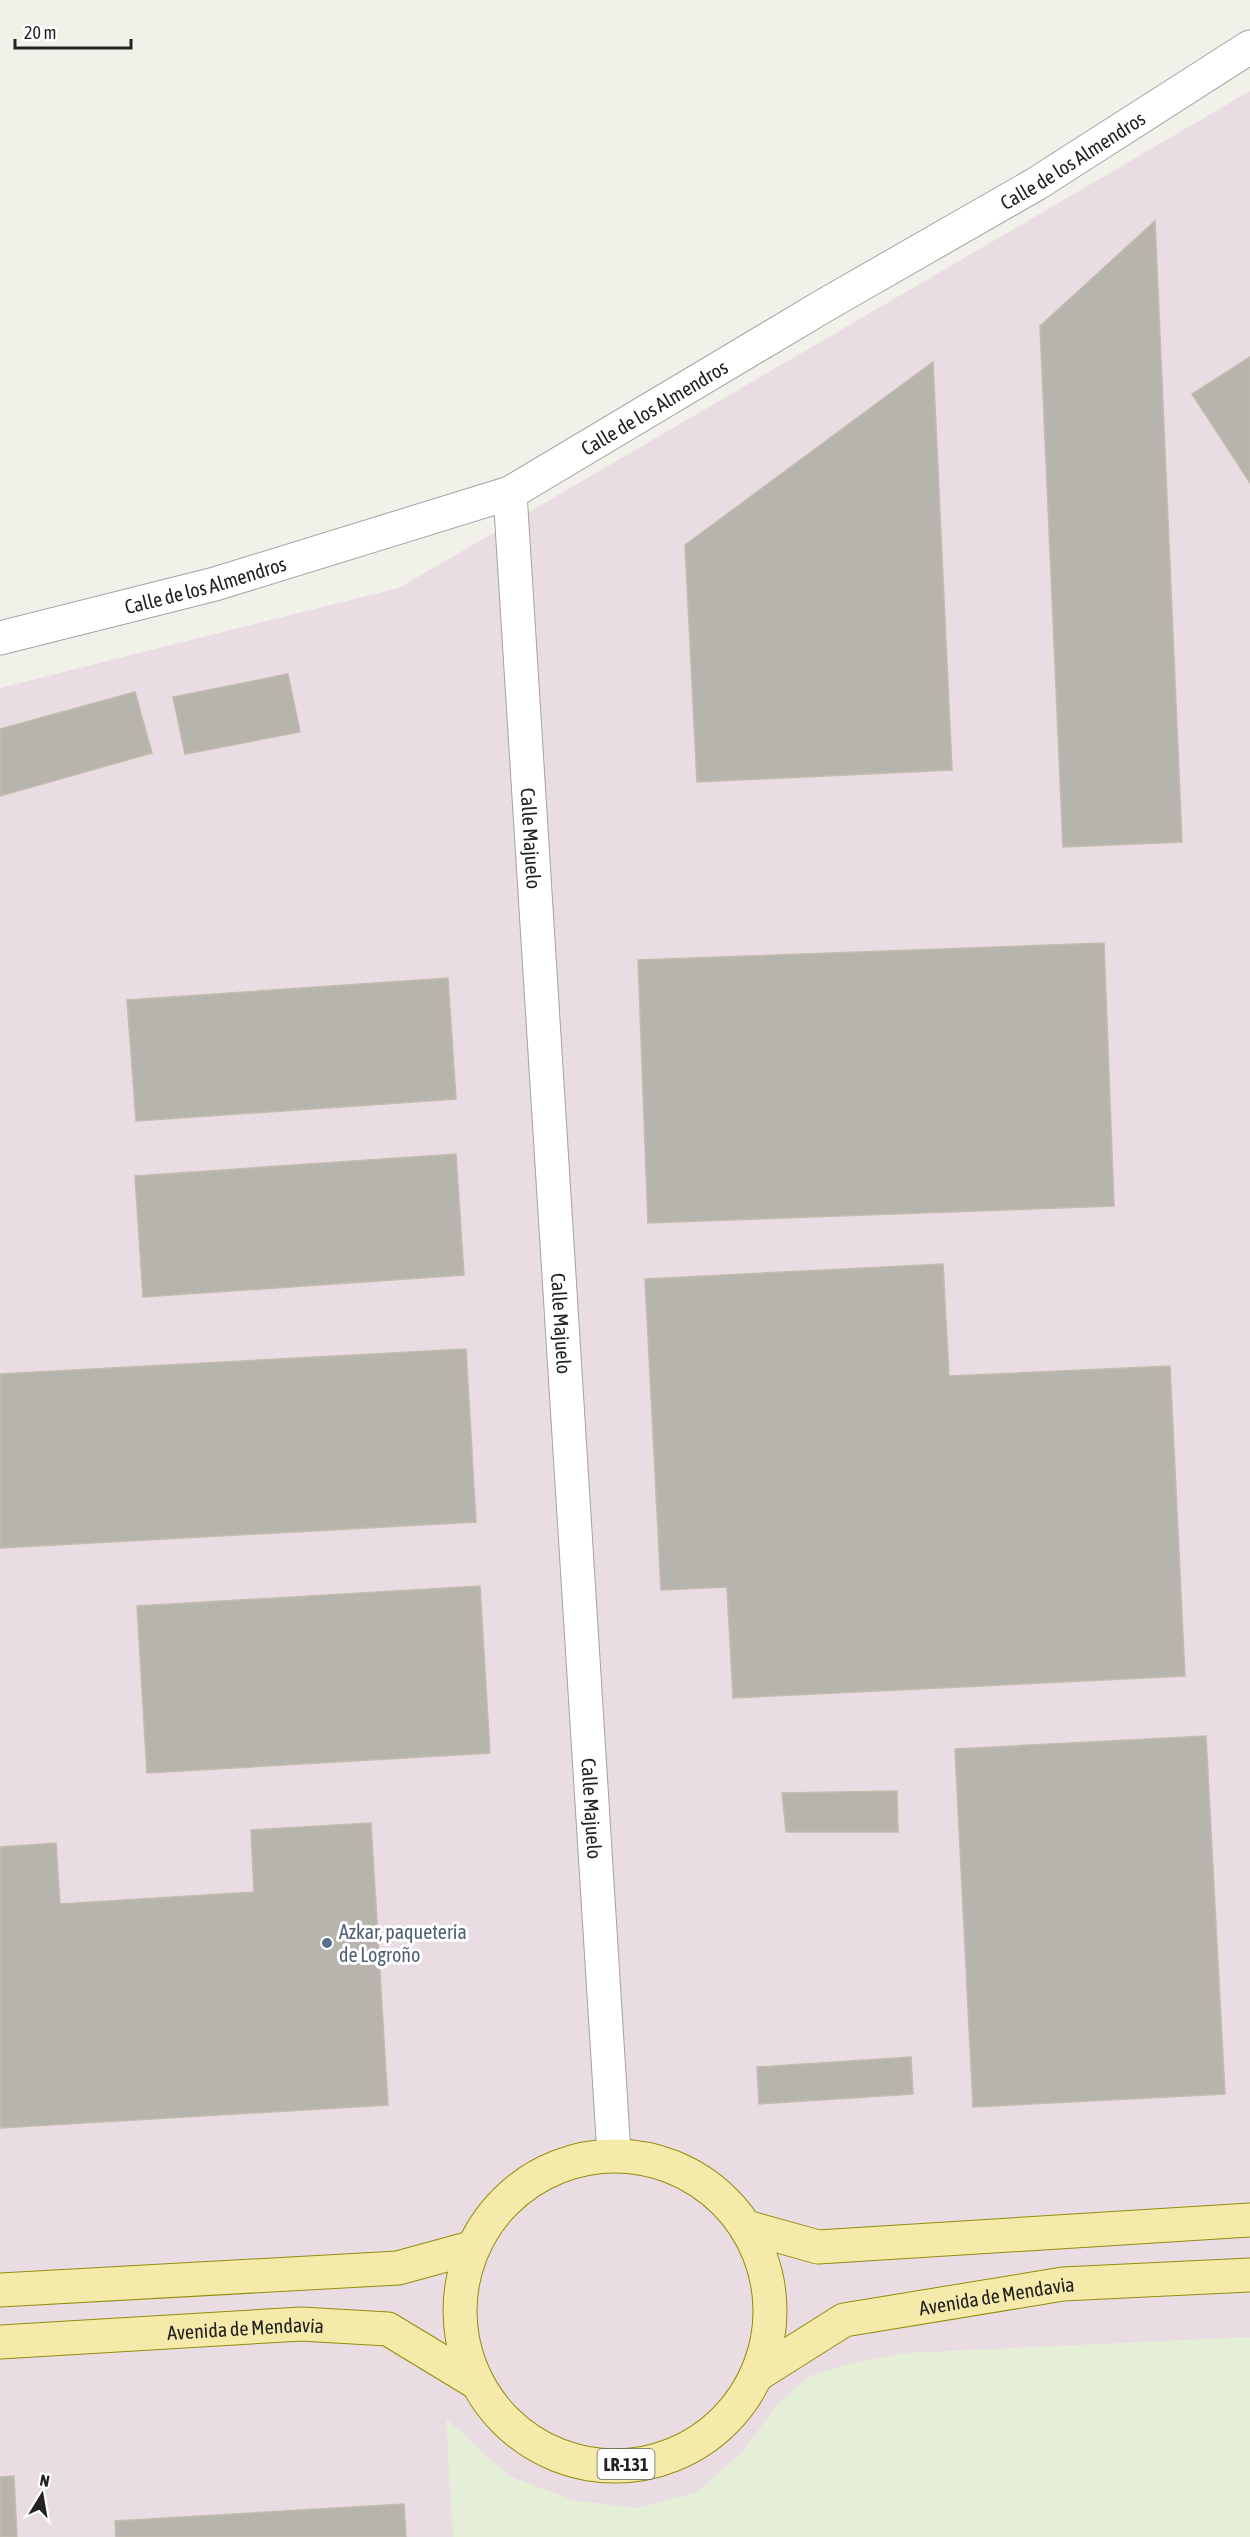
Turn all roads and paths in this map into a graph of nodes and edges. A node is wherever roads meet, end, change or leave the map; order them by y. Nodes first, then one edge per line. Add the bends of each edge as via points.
1 (1250, 47) edge
2 (510, 493) junction
3 (0, 638) edge
4 (614, 2154) junction
5 (1250, 2220) edge
6 (750, 2228) junction
7 (471, 2248) junction
8 (1250, 2275) edge
9 (0, 2290) edge
10 (0, 2342) edge
11 (760, 2373) junction
12 (477, 2383) junction

1 - 2 street, Calle de los Almendros via 1036,184
2 - 3 street, Calle de los Almendros via 215,584
2 - 4 street, Calle Majuelo
4 - 6 main road, LR-131 via 692,2173
4 - 7 main road, LR-131 via 555,2166 505,2198
5 - 6 main road, LR-131 via 818,2247
6 - 11 main road, LR-131 via 773,2300
7 - 9 main road via 398,2268
7 - 12 main road, LR-131 via 459,2293 461,2339
8 - 11 main road, Avenida de Mendavia / LR-131 via 1063,2284 844,2320
10 - 12 main road, Avenida de Mendavia / LR-131 via 301,2324 388,2329
11 - 12 main road, LR-131 via 733,2415 693,2447 646,2464 596,2466 548,2452 507,2423

